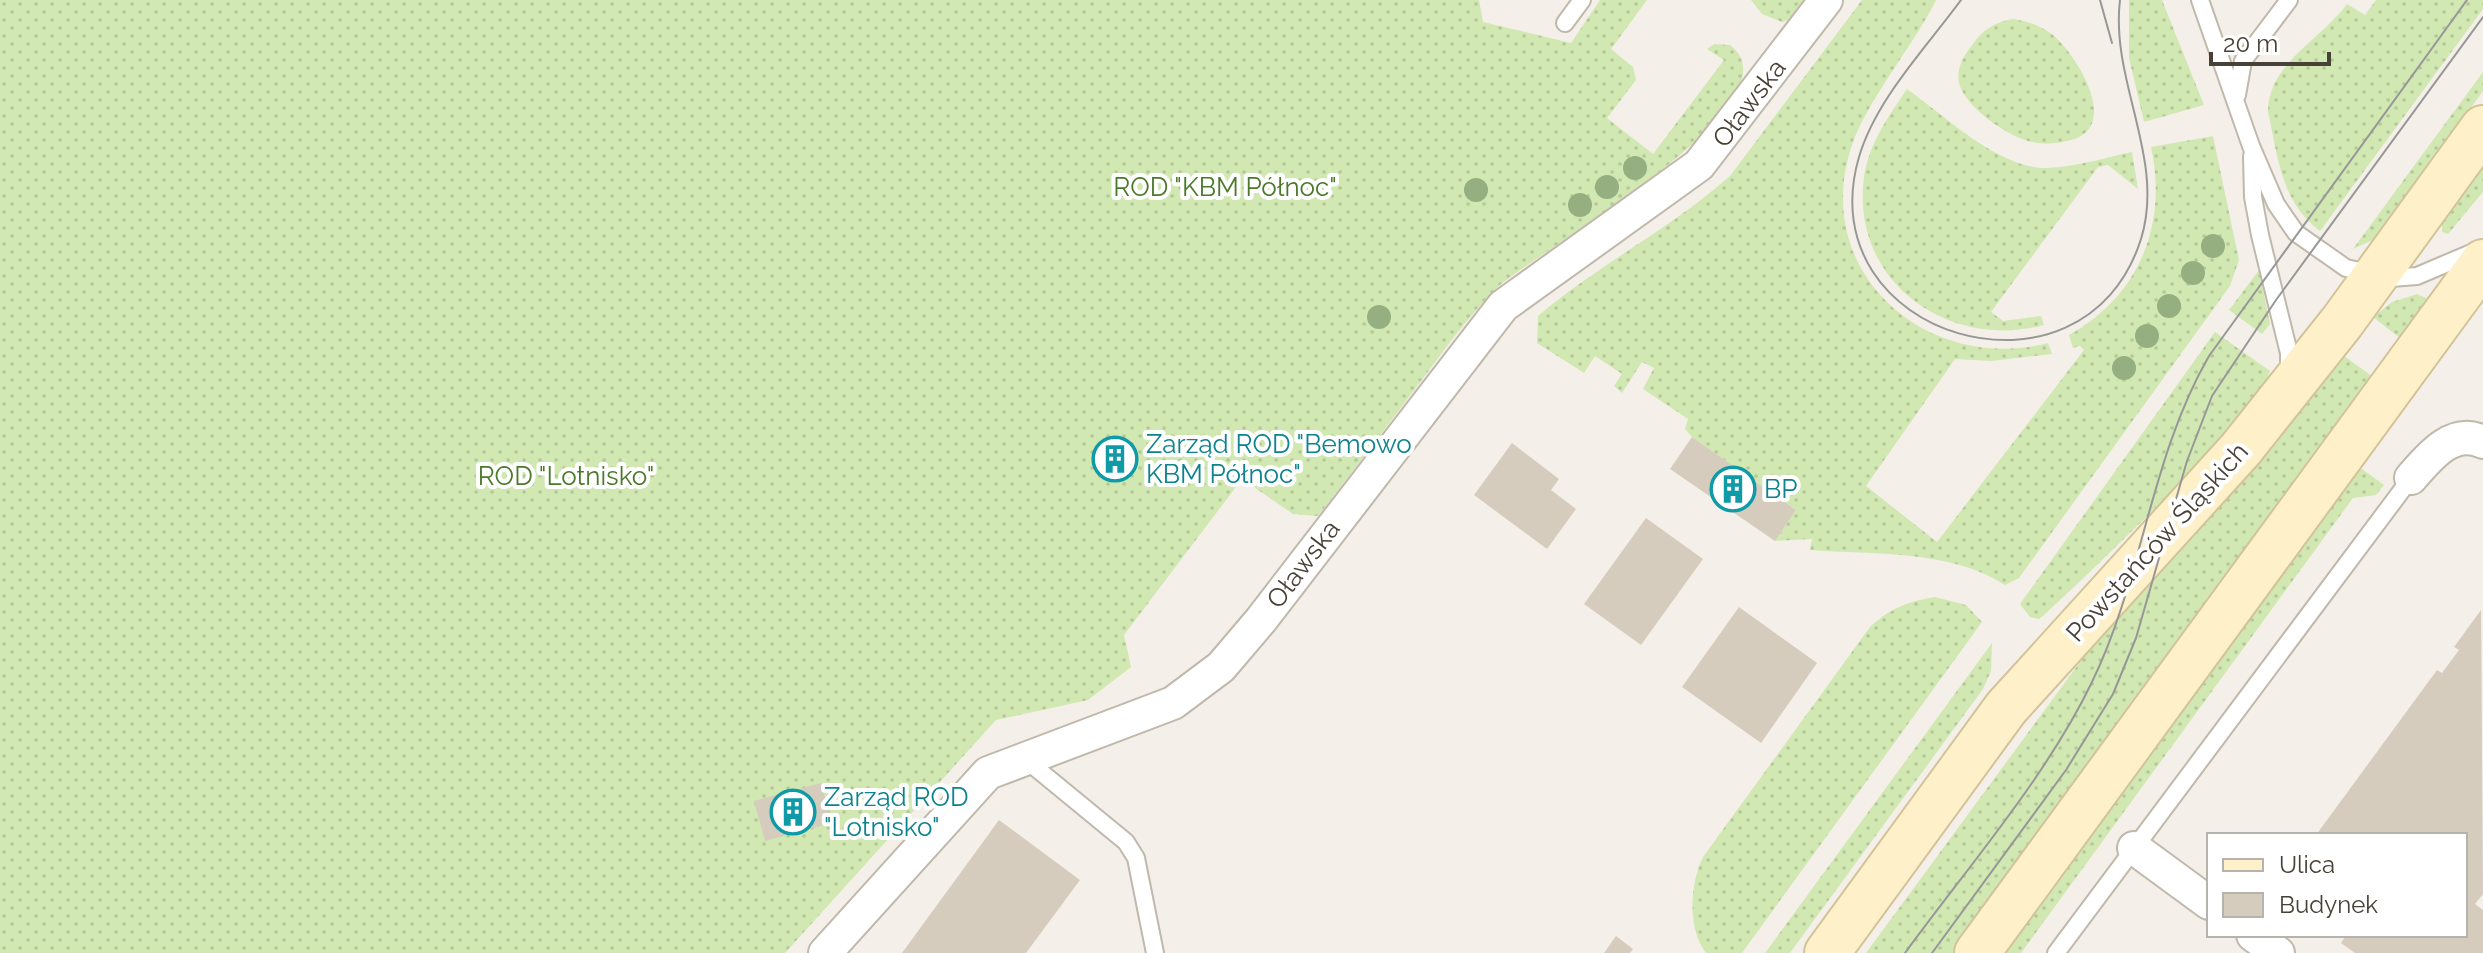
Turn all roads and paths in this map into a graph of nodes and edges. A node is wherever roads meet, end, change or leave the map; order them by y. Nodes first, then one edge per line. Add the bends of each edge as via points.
1 (1582, 0) edge
2 (1826, 0) edge
3 (2200, 0) edge
4 (2214, 0) edge
5 (2289, 0) edge
6 (1565, 23) dead end
7 (2214, 39) junction
8 (2239, 111) junction
9 (2483, 128) edge
10 (2251, 146) junction
11 (2483, 248) edge
12 (2483, 262) edge
13 (2374, 275) junction
14 (2281, 399) junction
15 (2483, 442) edge
16 (2411, 478) joint
17 (1025, 759) junction
18 (2134, 848) junction
19 (2207, 902) edge
20 (825, 953) edge
21 (1155, 953) edge
22 (1827, 953) edge
23 (1977, 953) edge
24 (2056, 953) edge

1 - 6 lane
2 - 17 street, Oławska via 1710,155 1503,306 1221,667 1173,703
3 - 7 lane
4 - 7 lane
5 - 8 lane via 2243,61
7 - 8 lane
8 - 10 lane
9 - 13 main road, Powstańców Śląskich
10 - 13 lane via 2276,204 2296,233 2346,268
10 - 14 lane via 2253,197 2289,353
11 - 13 lane via 2417,276
12 - 23 main road
13 - 14 main road, Powstańców Śląskich
14 - 22 main road, Powstańców Śląskich via 2006,708
15 - 16 street via 2474,437 2454,440 2434,451
16 - 18 lane
17 - 20 street, Oławska via 988,773
17 - 21 lane via 1126,842 1136,858
18 - 19 street
18 - 24 lane

